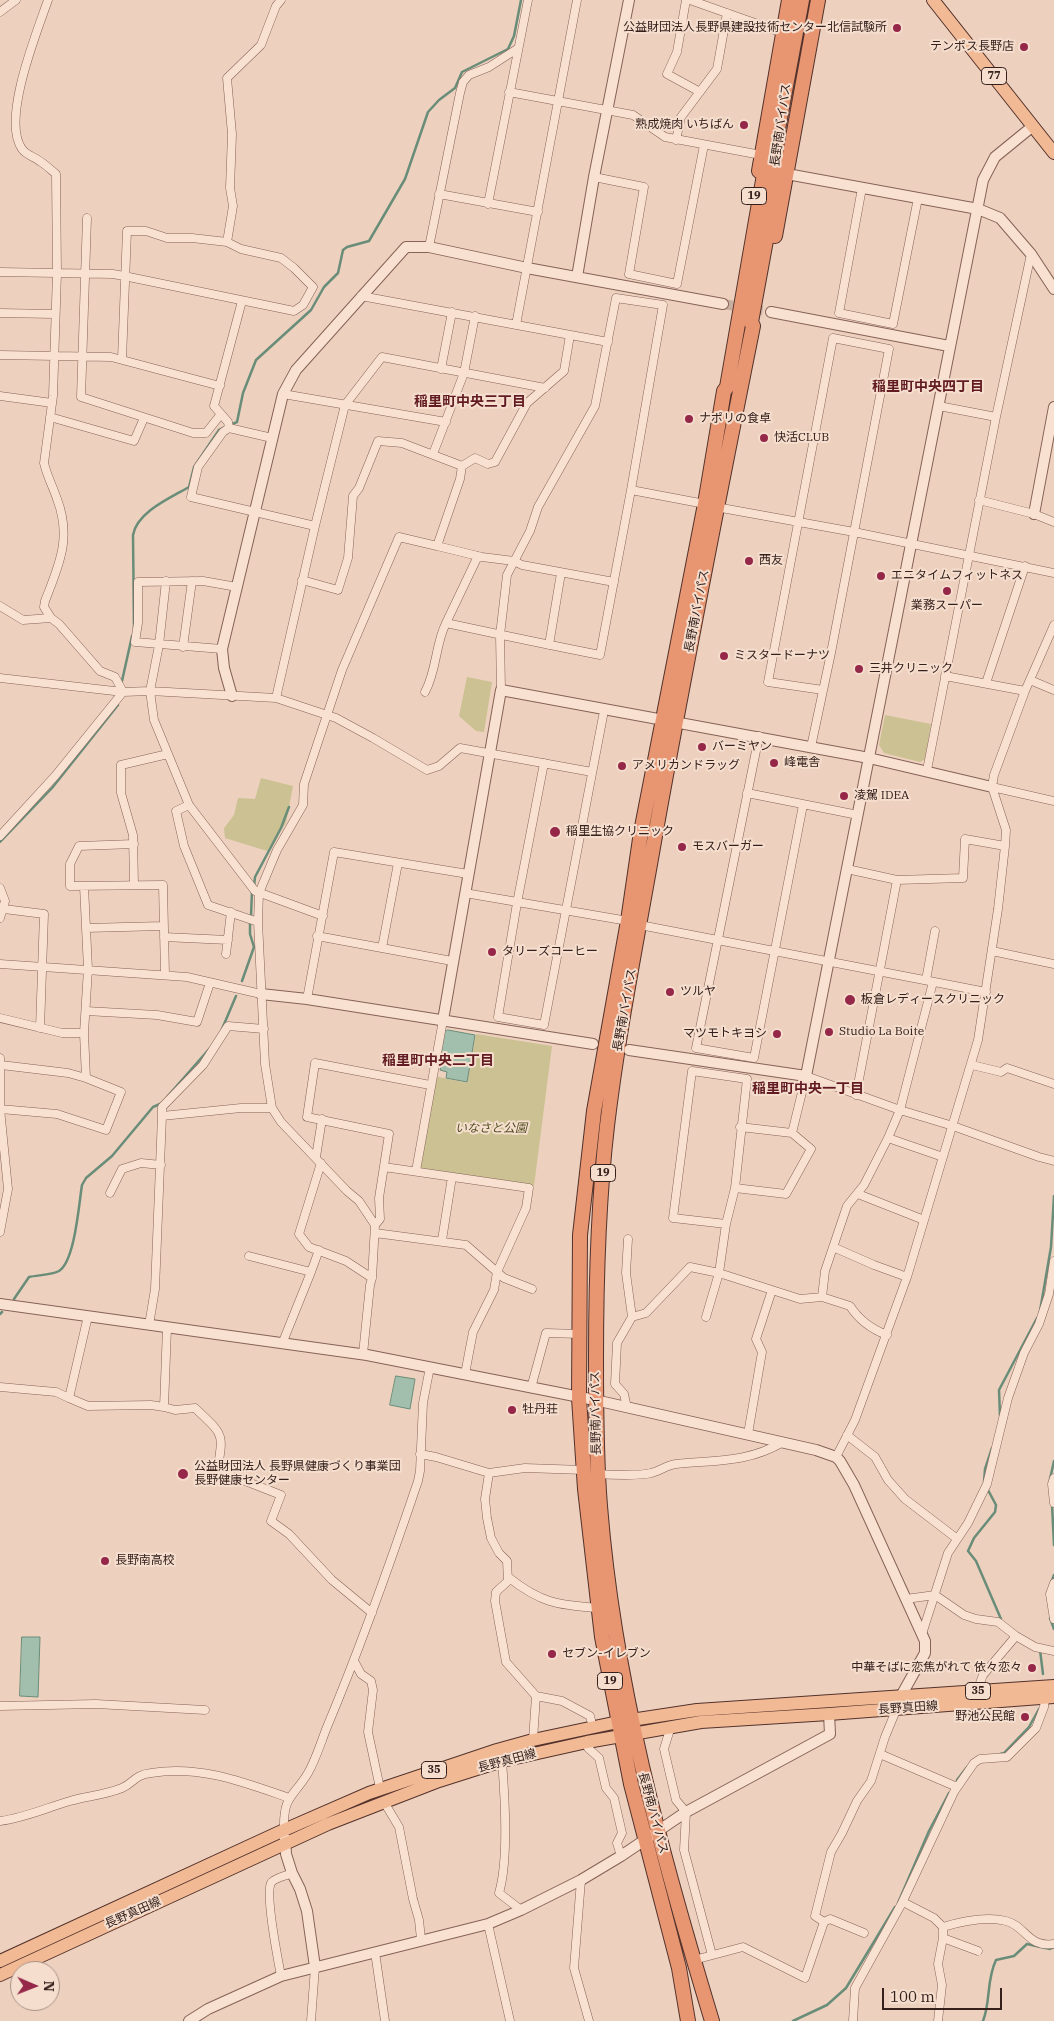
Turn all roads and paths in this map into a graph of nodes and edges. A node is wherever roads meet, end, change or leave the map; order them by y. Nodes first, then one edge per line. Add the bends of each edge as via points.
1 (48, 0) edge
2 (281, 0) edge
3 (528, 0) edge
4 (577, 0) edge
5 (629, 0) edge
6 (686, 0) edge
7 (690, 0) edge
8 (789, 0) edge
9 (797, 0) edge
10 (802, 0) edge
11 (818, 0) edge
12 (933, 0) edge
13 (11, 1) edge
14 (0, 12) edge
15 (727, 13) junction
16 (783, 33) junction
17 (517, 50) junction
18 (509, 92) junction
19 (700, 92) junction
20 (560, 102) junction
21 (607, 111) junction
22 (1034, 126) junction
23 (676, 140) junction
24 (704, 145) junction
25 (1054, 153) edge
26 (761, 156) junction
27 (787, 174) junction
28 (594, 177) junction
29 (862, 188) junction
30 (439, 194) junction
31 (918, 198) junction
32 (488, 204) junction
33 (978, 209) junction
34 (538, 212) junction
35 (86, 218) dead end
36 (762, 222) junction
37 (227, 242) junction
38 (429, 248) junction
39 (1031, 254) junction
40 (527, 268) junction
41 (0, 272) edge
42 (56, 272) junction
43 (84, 273) junction
44 (124, 276) junction
45 (577, 277) junction
46 (1054, 289) edge
47 (361, 296) junction
48 (242, 301) junction
49 (723, 304) tunnel mouth
50 (452, 312) junction
51 (771, 312) tunnel mouth
52 (0, 313) edge
53 (54, 314) junction
54 (475, 316) junction
55 (516, 325) junction
56 (753, 326) junction
57 (570, 335) junction
58 (608, 342) junction
59 (949, 346) junction
60 (0, 355) edge
61 (54, 357) junction
62 (82, 358) junction
63 (122, 359) junction
64 (441, 368) junction
65 (464, 373) junction
66 (220, 386) junction
67 (545, 388) junction
68 (724, 391) junction
69 (283, 394) junction
70 (0, 396) edge
71 (52, 403) junction
72 (345, 405) junction
73 (939, 406) junction
74 (1054, 407) edge
75 (221, 414) junction
76 (50, 417) junction
77 (996, 417) junction
78 (144, 418) junction
79 (446, 422) junction
80 (228, 425) junction
81 (272, 438) junction
82 (433, 454) junction
83 (462, 466) junction
84 (631, 490) junction
85 (979, 500) junction
86 (711, 506) junction
87 (255, 512) junction
88 (1034, 514) junction
89 (798, 522) junction
90 (1054, 522) edge
91 (315, 526) junction
92 (854, 532) junction
93 (911, 543) junction
94 (437, 546) junction
95 (968, 554) junction
96 (478, 556) junction
97 (514, 561) junction
98 (1025, 566) junction
99 (561, 573) junction
100 (1054, 573) edge
101 (302, 580) junction
102 (166, 581) junction
103 (192, 581) junction
104 (614, 582) junction
105 (237, 587) junction
106 (0, 606) edge
107 (51, 618) junction
108 (446, 623) junction
109 (1054, 625) edge
110 (500, 635) junction
111 (159, 645) junction
112 (549, 645) junction
113 (183, 647) junction
114 (222, 649) junction
115 (945, 676) junction
116 (0, 678) edge
117 (1030, 680) junction
118 (986, 683) junction
119 (501, 690) junction
120 (823, 690) junction
121 (1054, 690) edge
122 (150, 691) junction
123 (1025, 691) junction
124 (123, 692) junction
125 (425, 692) dead end
126 (232, 696) junction
127 (276, 698) junction
128 (326, 715) junction
129 (603, 716) dead end
130 (669, 721) junction
131 (759, 736) junction
132 (811, 747) junction
133 (490, 752) junction
134 (168, 754) junction
135 (869, 758) junction
136 (544, 763) junction
137 (927, 770) junction
138 (592, 772) junction
139 (992, 786) junction
140 (747, 793) junction
141 (1054, 800) edge
142 (189, 805) junction
143 (803, 805) junction
144 (858, 815) junction
145 (0, 836) edge
146 (134, 844) junction
147 (1005, 846) junction
148 (398, 862) junction
149 (847, 869) junction
150 (468, 874) junction
151 (897, 880) junction
152 (134, 885) junction
153 (84, 886) junction
154 (0, 888) edge
155 (259, 893) junction
156 (464, 893) junction
157 (517, 903) junction
158 (4, 909) junction
159 (565, 911) junction
160 (231, 912) junction
161 (323, 916) junction
162 (0, 918) edge
163 (258, 922) junction
164 (634, 923) junction
165 (163, 926) junction
166 (86, 928) junction
167 (935, 931) dead end
168 (317, 936) junction
169 (164, 938) junction
170 (228, 940) junction
171 (719, 940) junction
172 (382, 948) junction
173 (992, 951) junction
174 (774, 952) junction
175 (226, 954) dead end
176 (452, 961) junction
177 (828, 962) junction
178 (0, 964) edge
179 (1054, 964) edge
180 (43, 966) junction
181 (88, 969) junction
182 (879, 971) junction
183 (165, 975) junction
184 (929, 981) junction
185 (210, 983) junction
186 (986, 992) junction
187 (261, 994) junction
188 (307, 999) junction
189 (86, 1011) junction
190 (0, 1018) edge
191 (442, 1020) junction
192 (40, 1028) junction
193 (264, 1028) junction
194 (84, 1033) junction
195 (593, 1044) dead end
196 (629, 1050) dead end
197 (0, 1058) edge
198 (1, 1064) edge
199 (972, 1065) junction
200 (806, 1076) junction
201 (86, 1078) junction
202 (1054, 1084) edge
203 (430, 1085) junction
204 (856, 1094) junction
205 (272, 1108) junction
206 (0, 1109) edge
207 (900, 1110) junction
208 (162, 1116) junction
209 (322, 1119) junction
210 (953, 1126) junction
211 (740, 1128) junction
212 (792, 1133) junction
213 (888, 1138) junction
214 (943, 1157) junction
215 (319, 1160) junction
216 (1054, 1161) edge
217 (161, 1165) junction
218 (384, 1167) junction
219 (416, 1171) junction
220 (452, 1177) junction
221 (735, 1188) junction
222 (110, 1193) dead end
223 (858, 1194) junction
224 (924, 1220) junction
225 (726, 1224) junction
226 (375, 1229) junction
227 (0, 1232) edge
228 (628, 1239) dead end
229 (442, 1240) junction
230 (833, 1247) junction
231 (319, 1250) junction
232 (248, 1256) dead end
233 (1054, 1261) edge
234 (311, 1272) junction
235 (498, 1272) junction
236 (719, 1273) junction
237 (907, 1277) junction
238 (372, 1278) junction
239 (532, 1289) dead end
240 (772, 1290) junction
241 (822, 1297) junction
242 (1051, 1301) edge
243 (0, 1304) edge
244 (88, 1316) junction
245 (632, 1317) junction
246 (706, 1317) dead end
247 (149, 1325) junction
248 (167, 1328) junction
249 (580, 1334) junction
250 (887, 1335) junction
251 (282, 1344) junction
252 (363, 1354) junction
253 (430, 1368) junction
254 (465, 1374) junction
255 (0, 1387) edge
256 (532, 1388) junction
257 (69, 1398) junction
258 (579, 1398) junction
259 (595, 1400) junction
260 (164, 1407) junction
261 (627, 1408) junction
262 (748, 1434) junction
263 (847, 1434) junction
264 (783, 1442) junction
265 (420, 1454) junction
266 (836, 1457) junction
267 (584, 1470) junction
268 (489, 1473) junction
269 (598, 1474) junction
270 (1054, 1478) edge
271 (1054, 1503) edge
272 (956, 1538) junction
273 (508, 1577) junction
274 (1054, 1583) edge
275 (935, 1595) junction
276 (906, 1599) junction
277 (598, 1608) junction
278 (372, 1613) junction
279 (1054, 1619) edge
280 (922, 1634) junction
281 (1016, 1636) junction
282 (1054, 1651) edge
283 (354, 1661) junction
284 (1054, 1686) edge
285 (981, 1691) junction
286 (536, 1696) junction
287 (901, 1696) junction
288 (1049, 1697) edge
289 (0, 1706) edge
290 (896, 1709) junction
291 (205, 1710) dead end
292 (829, 1714) junction
293 (591, 1720) dead end
294 (671, 1726) junction
295 (626, 1728) junction
296 (533, 1740) junction
297 (587, 1742) junction
298 (880, 1754) junction
299 (502, 1761) junction
300 (957, 1787) junction
301 (380, 1788) junction
302 (288, 1798) junction
303 (384, 1802) junction
304 (686, 1812) junction
305 (0, 1821) edge
306 (284, 1830) junction
307 (658, 1831) junction
308 (644, 1841) junction
309 (286, 1844) junction
310 (621, 1856) junction
311 (292, 1873) junction
312 (581, 1880) junction
313 (903, 1902) junction
314 (521, 1910) junction
315 (824, 1922) junction
316 (488, 1924) junction
317 (943, 1927) junction
318 (864, 1933) dead end
319 (943, 1938) junction
320 (421, 1939) junction
321 (1054, 1944) edge
322 (978, 1951) dead end
323 (375, 1952) junction
324 (712, 1955) junction
325 (694, 1960) junction
326 (0, 1961) edge
327 (315, 1967) junction
328 (0, 1975) edge
329 (281, 1976) junction
330 (189, 2021) edge
331 (311, 2021) edge
332 (385, 2021) edge
333 (510, 2021) edge
334 (589, 2021) edge
335 (688, 2021) edge
336 (712, 2021) edge
337 (853, 2021) edge
338 (938, 2021) edge

1 - 42 street via 16,105 16,138 24,151 56,174
2 - 37 street via 261,45 227,78 233,206
3 - 17 street
4 - 20 street
5 - 21 street
6 - 19 street via 676,52 667,74
7 - 15 street
8 - 16 highway, 19
9 - 36 highway, 長野南バイパス / 19
10 - 36 highway, 長野南バイパス / 19
11 - 27 highway, 19
12 - 22 main road, 77
13 - 14 street
15 - 16 street
15 - 19 street via 717,69
16 - 26 highway, 19
17 - 18 street
17 - 30 street via 469,75 463,82
18 - 20 street
18 - 32 street
19 - 23 street via 681,117
20 - 21 street
20 - 34 street
21 - 23 street via 633,115 665,137
21 - 28 street
22 - 25 main road, 77
22 - 33 street via 995,157 982,180
23 - 24 street
24 - 26 street
24 - 28 street via 677,284 628,274 644,186
26 - 68 highway, 19 via 735,299
27 - 29 street
27 - 56 highway, 19 via 757,323
28 - 45 street
29 - 31 street
29 - 31 street via 839,313 893,324
30 - 32 street
30 - 38 street
31 - 33 street
32 - 34 street
33 - 39 street via 1000,218
33 - 59 street
34 - 40 street
35 - 43 street
36 - 56 highway, 長野南バイパス / 19
36 - 68 highway, 長野南バイパス / 19
37 - 44 street via 167,238 146,231 127,231
37 - 48 street via 241,249 281,258 313,287 303,305 294,311
38 - 40 street
38 - 47 street via 406,247
39 - 46 street
39 - 77 street
40 - 45 street
40 - 55 street
41 - 42 street
42 - 43 street
42 - 53 street
43 - 44 street
43 - 62 street
44 - 48 street
44 - 63 street
45 - 49 street
47 - 50 street
47 - 69 street via 296,370
48 - 66 street
50 - 54 street
50 - 64 street
51 - 59 street
52 - 53 street
53 - 61 street
54 - 55 street
54 - 65 street
55 - 57 street
56 - 86 highway, 長野南バイパス / 19
57 - 58 street
57 - 67 street via 564,371
58 - 84 street via 616,298 663,305
58 - 97 street via 595,406 538,507
59 - 73 street
60 - 61 street
61 - 62 street
61 - 71 street
62 - 63 street
62 - 78 street via 81,397
63 - 66 street
64 - 65 street
64 - 72 street via 382,358
65 - 67 street
65 - 79 street
66 - 75 street via 214,406
67 - 83 street via 528,403 495,462 488,464 475,458
68 - 86 highway, 長野南バイパス / 19
69 - 72 street
69 - 81 street
70 - 71 street
71 - 76 street
72 - 79 street
72 - 91 street
73 - 77 street
73 - 93 street
74 - 88 street
75 - 78 street via 206,433 193,433
75 - 80 street
76 - 78 street via 134,441
76 - 107 street via 44,463 63,520 64,538 62,559 44,607
77 - 85 street
79 - 82 street
80 - 81 street
80 - 87 street via 198,467 191,497
81 - 87 street
82 - 83 street
82 - 101 street via 402,443 378,441 353,496 348,558 338,590
83 - 94 street
84 - 86 street
84 - 104 street
85 - 88 street
85 - 95 street
86 - 89 street
86 - 130 highway, 長野南バイパス / 19
87 - 91 street
87 - 105 street
88 - 90 street
89 - 92 street
89 - 92 street via 833,338 889,348
89 - 120 street via 768,682
91 - 101 street
92 - 93 street
92 - 120 street
93 - 95 street
93 - 135 street
94 - 96 street
94 - 128 street via 399,537
95 - 98 street
95 - 115 street
96 - 97 street
96 - 108 street
97 - 99 street
97 - 110 street via 508,575
98 - 100 street
98 - 118 street
99 - 104 street
99 - 112 street
101 - 127 street
102 - 103 street
102 - 111 street
102 - 111 street via 138,582 135,642
103 - 105 street
103 - 113 street
104 - 112 street via 600,655
105 - 114 street
106 - 107 street via 23,620
107 - 124 street via 100,671 115,677
108 - 110 street
108 - 125 street via 431,681
109 - 117 street
110 - 112 street
110 - 119 street
111 - 113 street
111 - 122 street
113 - 114 street
114 - 126 street
115 - 118 street
115 - 137 street
116 - 124 street
117 - 121 street
117 - 123 street
118 - 123 street
119 - 130 street
119 - 133 street
120 - 132 street
122 - 124 street
122 - 126 street
122 - 134 street via 154,720
123 - 139 street
124 - 145 street via 55,776
126 - 127 street
127 - 128 street
128 - 133 street via 374,738 427,770 440,766 460,748
128 - 155 street via 304,784 303,805 277,850
129 - 138 street
130 - 131 street
130 - 164 highway, 長野南バイパス / 19
131 - 132 street
131 - 140 street
132 - 135 street
133 - 136 street
133 - 150 street
134 - 142 street
134 - 146 street via 121,765 120,793
135 - 137 street
135 - 144 street
136 - 138 street
136 - 157 street
137 - 139 street
138 - 159 street
139 - 141 street
139 - 147 street via 1006,830
140 - 143 street
140 - 171 street
142 - 155 street
142 - 160 street via 176,810 184,846 208,905
143 - 144 street
143 - 174 street
144 - 149 street
146 - 152 street
146 - 153 street via 79,846 70,864 70,886
147 - 151 street via 965,839 963,878
147 - 173 street
148 - 150 street
148 - 161 street via 334,852
148 - 172 street
149 - 151 street
149 - 177 street
150 - 156 street
151 - 182 street
152 - 153 street
152 - 165 street via 163,885
153 - 166 street
154 - 158 street
155 - 161 street
155 - 163 street
156 - 157 street
156 - 176 street
157 - 159 street
157 - 159 street via 498,1017 544,1025
158 - 162 street
158 - 180 street via 44,914
159 - 164 street
160 - 163 street
160 - 170 street
161 - 168 street
163 - 187 street
164 - 171 street
164 - 249 highway, 長野南バイパス / 19 via 594,1111 585,1178 580,1235
164 - 259 highway, 長野南バイパス / 19 via 607,1127 598,1242
165 - 166 street
165 - 169 street
166 - 181 street
167 - 184 street
168 - 172 street
168 - 188 street
169 - 170 street
169 - 183 street
170 - 175 street
171 - 174 street
171 - 174 street via 696,1048 754,1058
172 - 176 street
173 - 179 street
173 - 186 street
174 - 177 street
176 - 191 street
177 - 182 street
177 - 200 street
178 - 180 street
180 - 181 street
180 - 192 street
181 - 183 street
181 - 189 street
182 - 184 street
182 - 204 street
183 - 185 street
184 - 186 street
184 - 207 street
185 - 187 street
185 - 189 street via 196,1022 157,1015
186 - 199 street
187 - 188 street
187 - 193 street
188 - 191 street
189 - 194 street
190 - 192 street
191 - 195 street
191 - 203 street
192 - 194 street
193 - 205 street via 265,1064
193 - 208 street via 228,1026 203,1065 162,1107
194 - 201 street
196 - 200 street
197 - 198 street
198 - 201 street
198 - 206 street
199 - 202 street via 1001,1072 1007,1068
199 - 210 street
200 - 204 street
200 - 212 street
201 - 206 street via 121,1092 106,1130 57,1114
203 - 209 street via 315,1063 307,1117
203 - 219 street
204 - 207 street
205 - 208 street
205 - 215 street via 281,1122
206 - 227 street via 8,1189
207 - 210 street
207 - 213 street
208 - 217 street
209 - 215 street
209 - 218 street via 389,1134
210 - 214 street
210 - 216 street
211 - 212 street
211 - 221 street
211 - 225 street via 746,1079 692,1071 673,1218
212 - 221 street via 811,1149 786,1194
213 - 214 street
213 - 223 street
214 - 224 street
215 - 226 street via 359,1201
215 - 231 street via 299,1234 309,1247
217 - 222 street via 141,1163 122,1169
217 - 247 street via 155,1290
218 - 219 street
218 - 226 street via 379,1198 380,1219
219 - 220 street
220 - 229 street
220 - 235 street via 529,1188 526,1208
221 - 225 street
223 - 224 street
223 - 230 street via 847,1206
224 - 237 street
225 - 236 street
226 - 229 street
226 - 238 street
228 - 245 street via 626,1273
229 - 235 street via 466,1245
230 - 237 street
230 - 241 street via 825,1271
231 - 234 street
231 - 238 street via 351,1264
232 - 234 street
233 - 242 street
234 - 251 street
235 - 239 street via 504,1278
235 - 254 street via 494,1290 473,1332
236 - 240 street
236 - 245 street via 690,1268 646,1313
236 - 246 street
237 - 250 street
238 - 252 street
240 - 241 street via 800,1299
240 - 262 street via 756,1339 762,1352
241 - 250 street via 850,1306 872,1329
242 - 272 street via 1024,1353 1008,1398 988,1484
243 - 244 street
244 - 247 street
244 - 257 street
245 - 261 street via 617,1343 615,1384 624,1394
247 - 248 street
248 - 251 street
248 - 260 street
249 - 256 street via 546,1334
249 - 258 highway, 長野南バイパス / 19
250 - 263 street
251 - 252 street
252 - 253 street
253 - 254 street
253 - 265 street via 423,1403
254 - 256 street
255 - 257 street via 56,1392
256 - 258 street
257 - 260 street via 88,1406
258 - 259 street
258 - 267 highway, 長野南バイパス / 19
259 - 261 street
259 - 269 highway, 長野南バイパス / 19
260 - 278 street via 175,1410 195,1408 219,1432 223,1444 217,1470 282,1495 272,1521 289,1534 332,1580
261 - 262 street
262 - 264 street
263 - 266 street
263 - 272 street via 875,1456 888,1480 905,1499
264 - 266 street
264 - 269 street via 767,1452 746,1457 674,1464 652,1473
265 - 268 street
265 - 278 street via 418,1481
266 - 276 street via 854,1485
267 - 268 street via 526,1468
267 - 277 highway, 長野南バイパス / 19
268 - 273 street via 485,1499 487,1518 491,1538 507,1561
269 - 295 highway, 長野南バイパス / 19
270 - 271 street
272 - 275 street
273 - 277 street via 540,1599 568,1606
273 - 286 street via 496,1592 495,1601 506,1662
274 - 279 street via 1050,1594
275 - 276 street
275 - 280 street
275 - 281 street via 964,1615 998,1622
276 - 280 street
277 - 295 highway, 長野南バイパス / 19
278 - 283 street
280 - 287 street via 925,1653
281 - 282 street via 1035,1647
281 - 285 street via 983,1675
283 - 301 street via 373,1690 368,1732
283 - 302 street via 308,1772
284 - 285 main road, 長野真田線 / 35
285 - 287 main road, 長野真田線 / 35
286 - 293 street via 576,1707
286 - 296 street
287 - 290 street
287 - 295 main road, 長野真田線 / 35 via 697,1710
288 - 290 main road, 長野真田線 / 35
288 - 300 street via 1036,1728 1007,1757 980,1759
289 - 291 street via 96,1704
290 - 292 main road, 長野真田線 / 35
290 - 298 street
292 - 294 main road, 長野真田線 / 35
292 - 304 street via 830,1734
294 - 295 main road, 長野真田線 / 35
294 - 304 street via 664,1749 676,1800
295 - 296 main road, 長野真田線 / 35
295 - 297 main road, 長野真田線 / 35
295 - 307 highway, 長野南バイパス / 19
295 - 308 highway, 長野南バイパス / 19
296 - 301 main road, 長野真田線 / 35
297 - 299 main road, 長野真田線 / 35
297 - 310 street via 588,1748 599,1758 606,1788 614,1798 622,1833 617,1843
298 - 300 street
298 - 315 street via 871,1781 831,1852 815,1916
299 - 303 main road, 長野真田線 / 35
299 - 314 street via 505,1813 502,1882 498,1893
300 - 313 street
301 - 306 main road, 長野真田線 / 35
302 - 305 street via 207,1772 176,1770 137,1776 123,1788
302 - 306 street
303 - 309 main road, 長野真田線 / 35
303 - 320 street via 399,1827
304 - 307 street
304 - 324 street via 684,1850
306 - 309 street
306 - 326 main road, 長野真田線 / 35
307 - 308 street
307 - 325 highway, 長野南バイパス / 19
308 - 310 street
308 - 335 highway, 長野南バイパス / 19 via 678,1968
309 - 311 street
309 - 328 main road, 長野真田線 / 35
310 - 312 street
311 - 327 street via 307,1911
311 - 329 street via 270,1884
312 - 314 street
312 - 334 street via 574,1968
313 - 317 street via 934,1918
313 - 337 street via 855,1988
314 - 316 street
315 - 318 street via 830,1919
315 - 324 street via 805,1978 743,1947
316 - 320 street
316 - 333 street
317 - 319 street
317 - 321 street via 969,1920 1008,1921 1034,1942
319 - 322 street
319 - 338 street via 938,1964 942,1984
320 - 323 street
323 - 327 street
323 - 332 street
324 - 325 street
325 - 336 highway, 長野南バイパス / 19
327 - 329 street
327 - 331 street
329 - 330 street

